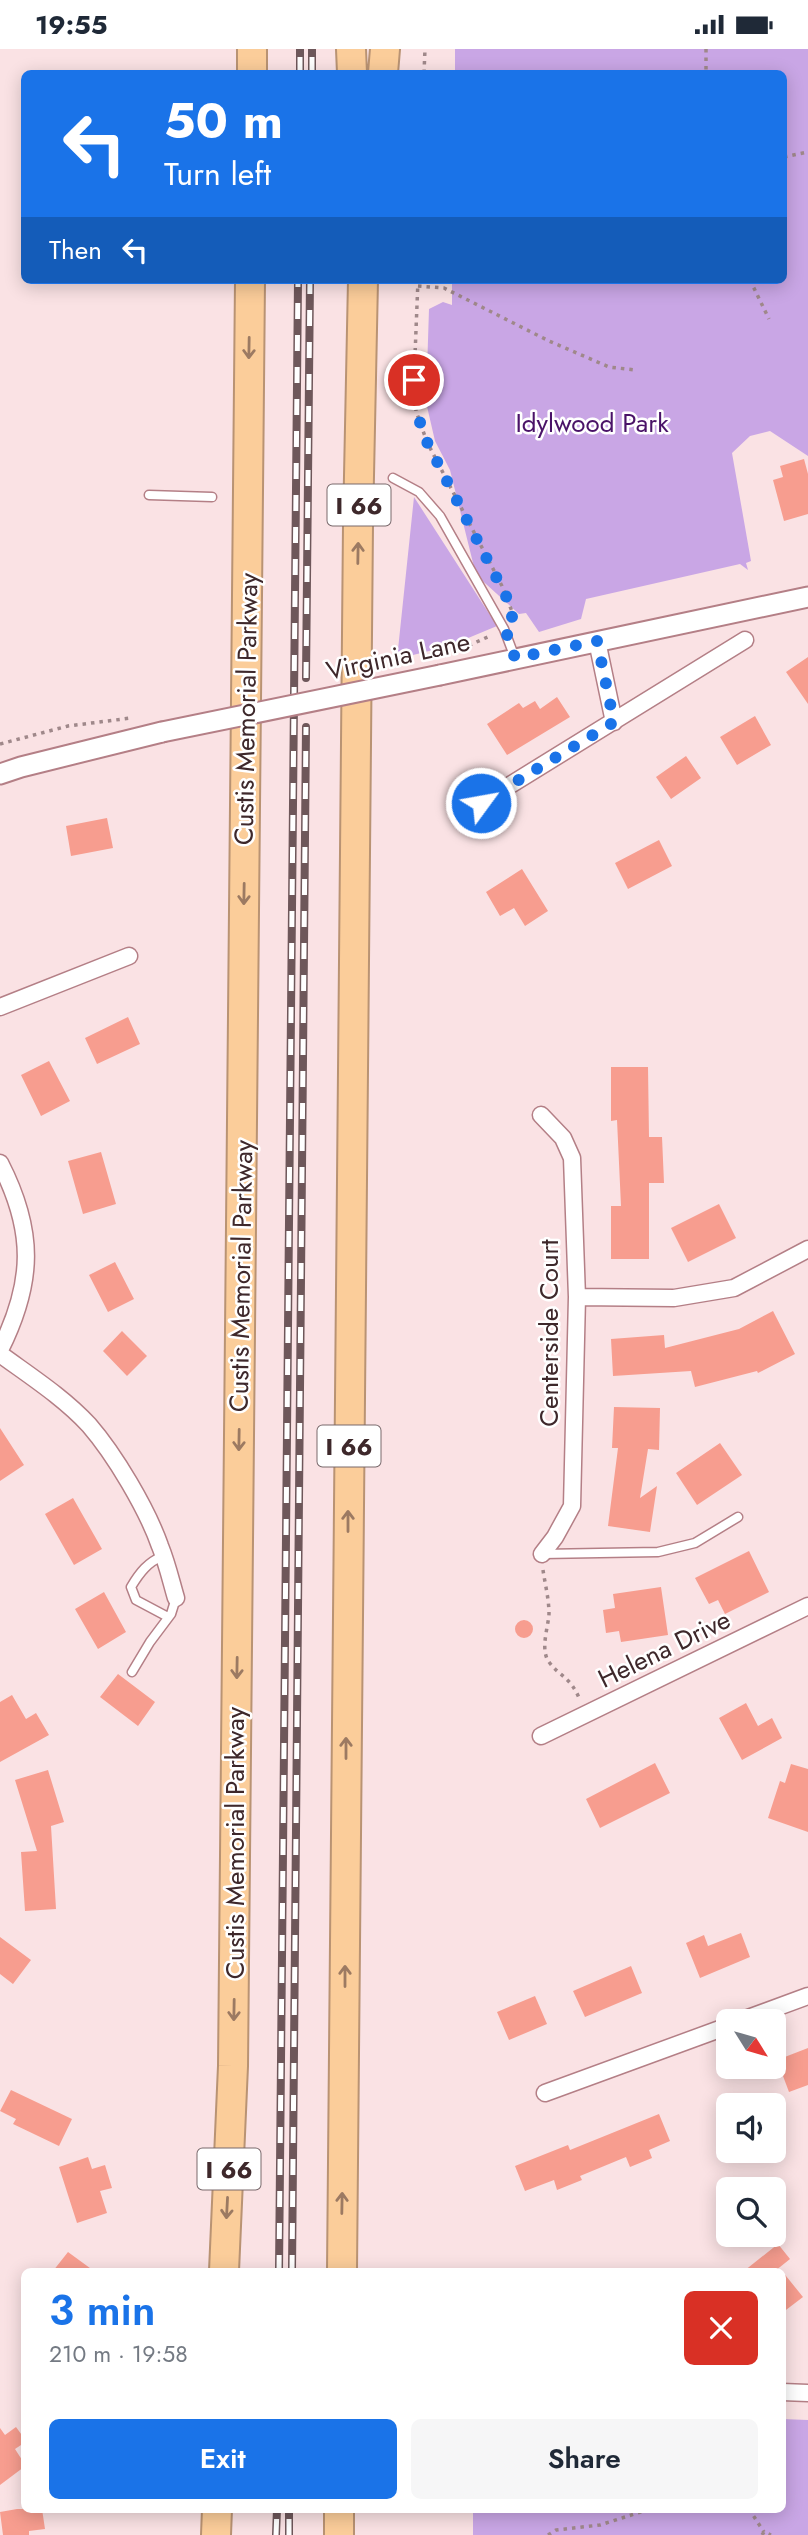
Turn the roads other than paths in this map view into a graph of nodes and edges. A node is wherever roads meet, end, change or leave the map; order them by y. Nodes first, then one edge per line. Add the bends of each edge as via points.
1 (252, 49) edge
2 (351, 49) edge
3 (366, 49) edge
4 (385, 49) edge
5 (252, 70) edge
6 (352, 70) edge
7 (366, 70) edge
8 (383, 70) edge
9 (250, 284) edge
10 (360, 284) edge
11 (369, 284) edge
12 (361, 388) junction
13 (393, 478) dead end
14 (149, 495) dead end
15 (212, 497) dead end
16 (808, 597) edge
17 (746, 640) dead end
18 (597, 641) junction
19 (515, 658) junction
20 (614, 722) junction
21 (0, 774) edge
22 (481, 803) dead end
23 (130, 956) dead end
24 (0, 1007) edge
25 (541, 1115) dead end
26 (0, 1163) edge
27 (808, 1249) edge
28 (577, 1297) junction
29 (0, 1352) edge
30 (738, 1517) dead end
31 (542, 1554) joint
32 (163, 1556) junction
33 (176, 1598) joint
34 (808, 1606) edge
35 (168, 1618) junction
36 (132, 1672) dead end
37 (541, 1736) dead end
38 (808, 1996) edge
39 (773, 2009) edge
40 (716, 2030) edge
41 (545, 2093) dead end
42 (224, 2268) edge
43 (342, 2268) edge
44 (786, 2392) edge
45 (808, 2393) edge
46 (217, 2513) edge
47 (339, 2513) edge
48 (216, 2535) edge
49 (339, 2535) edge

1 - 5 highway
2 - 6 highway
3 - 7 highway
4 - 8 highway
9 -> 42 highway, Custis Memorial Parkway / I 66 via 233,2066
10 - 12 highway, I 66
11 - 12 highway
43 -> 12 highway, I 66
13 - 19 lane via 419,492 440,516 505,629
14 - 15 lane
16 - 18 street, Virginia Lane
17 - 20 street
18 - 19 street, Virginia Lane
18 - 20 street
19 - 21 street, Virginia Lane, bridge via 162,732
20 - 22 street
23 - 24 street
25 - 28 street, Centerside Court via 563,1138 572,1158
26 - 29 street via 20,1211 26,1271 16,1319
27 - 28 street via 734,1288 674,1298
28 - 31 street, Centerside Court via 572,1506
29 - 32 street via 65,1402 109,1451
30 - 31 lane via 695,1543 658,1552
32 - 33 street
32 - 35 lane via 152,1560 131,1587 136,1600
33 - 35 lane
34 - 37 street, Helena Drive
35 - 36 lane
38 - 39 street
40 - 41 street
44 - 45 street
46 - 48 highway
47 - 49 highway

